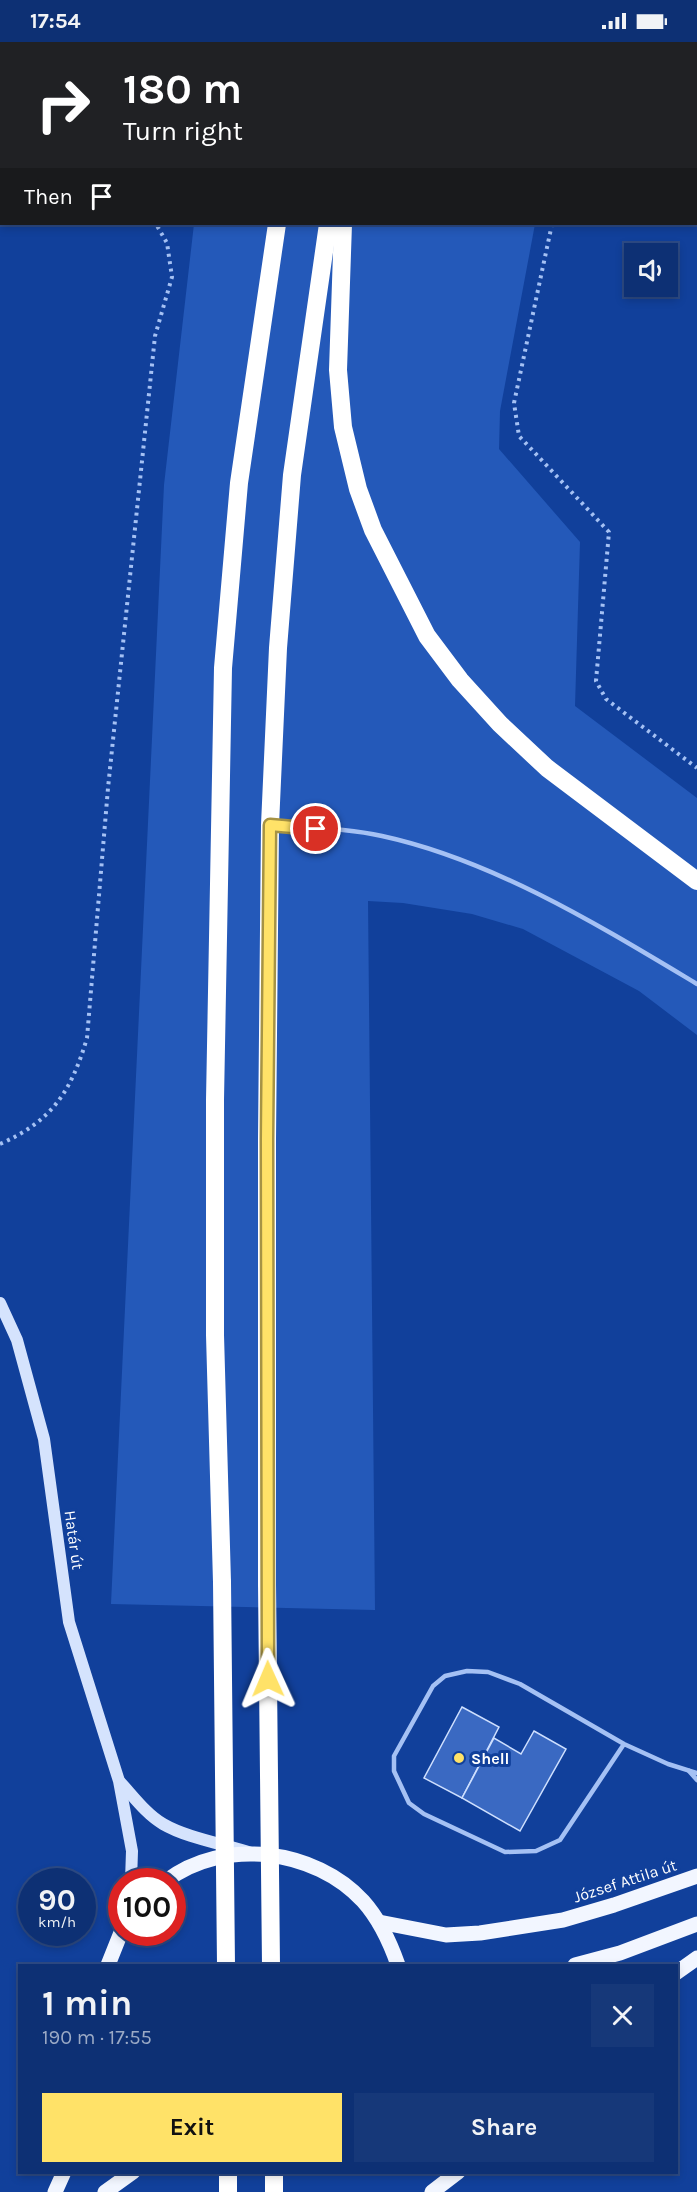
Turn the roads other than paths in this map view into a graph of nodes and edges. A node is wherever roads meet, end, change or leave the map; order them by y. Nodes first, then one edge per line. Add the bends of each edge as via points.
1 (277, 225) edge
2 (328, 225) edge
3 (344, 225) edge
4 (270, 825) junction
5 (697, 881) edge
6 (697, 984) edge
7 (0, 1303) edge
8 (624, 1744) junction
9 (689, 1771) junction
10 (697, 1773) edge
11 (697, 1780) edge
12 (119, 1781) junction
13 (259, 1855) junction
14 (131, 1868) edge
15 (186, 1870) edge
16 (697, 1876) edge
17 (379, 1922) junction
18 (697, 1924) edge
19 (116, 1946) edge
20 (697, 1958) edge
21 (108, 1964) edge
22 (226, 1964) edge
23 (271, 1964) edge
24 (398, 1964) edge
25 (579, 1964) edge
26 (678, 1972) edge
27 (63, 2174) edge
28 (130, 2174) edge
29 (228, 2174) edge
30 (274, 2174) edge
31 (455, 2174) edge
32 (55, 2192) edge
33 (105, 2192) edge
34 (228, 2192) edge
35 (274, 2192) edge
36 (432, 2192) edge

1 - 22 highway, bridge via 239,483 222,668 215,1335
2 - 4 highway via 292,475 278,648
3 - 5 highway via 338,370 344,427 358,489 373,530 428,636 460,680 547,768
4 - 6 lane via 380,835 426,847 544,898
4 - 23 highway, bridge via 267,1584
7 - 12 main road, Határ út via 18,1340 44,1439 69,1622
8 - 8 lane via 520,1684 489,1672 467,1671 445,1676 433,1686 394,1756 394,1771 409,1803 424,1814 505,1852 536,1851 560,1840
8 - 9 lane
9 - 10 lane
9 - 11 lane
12 - 13 main road via 162,1824
12 - 14 main road, Határ út
13 - 15 main road via 213,1859
13 - 17 main road via 282,1856 326,1872 363,1901
16 - 17 main road, József Attila út via 563,1920 480,1933 446,1935
17 - 24 main road
18 - 25 main road
19 - 21 main road
20 - 26 main road
27 - 32 main road
28 - 33 main road
29 - 34 highway
30 - 35 highway
31 - 36 main road

